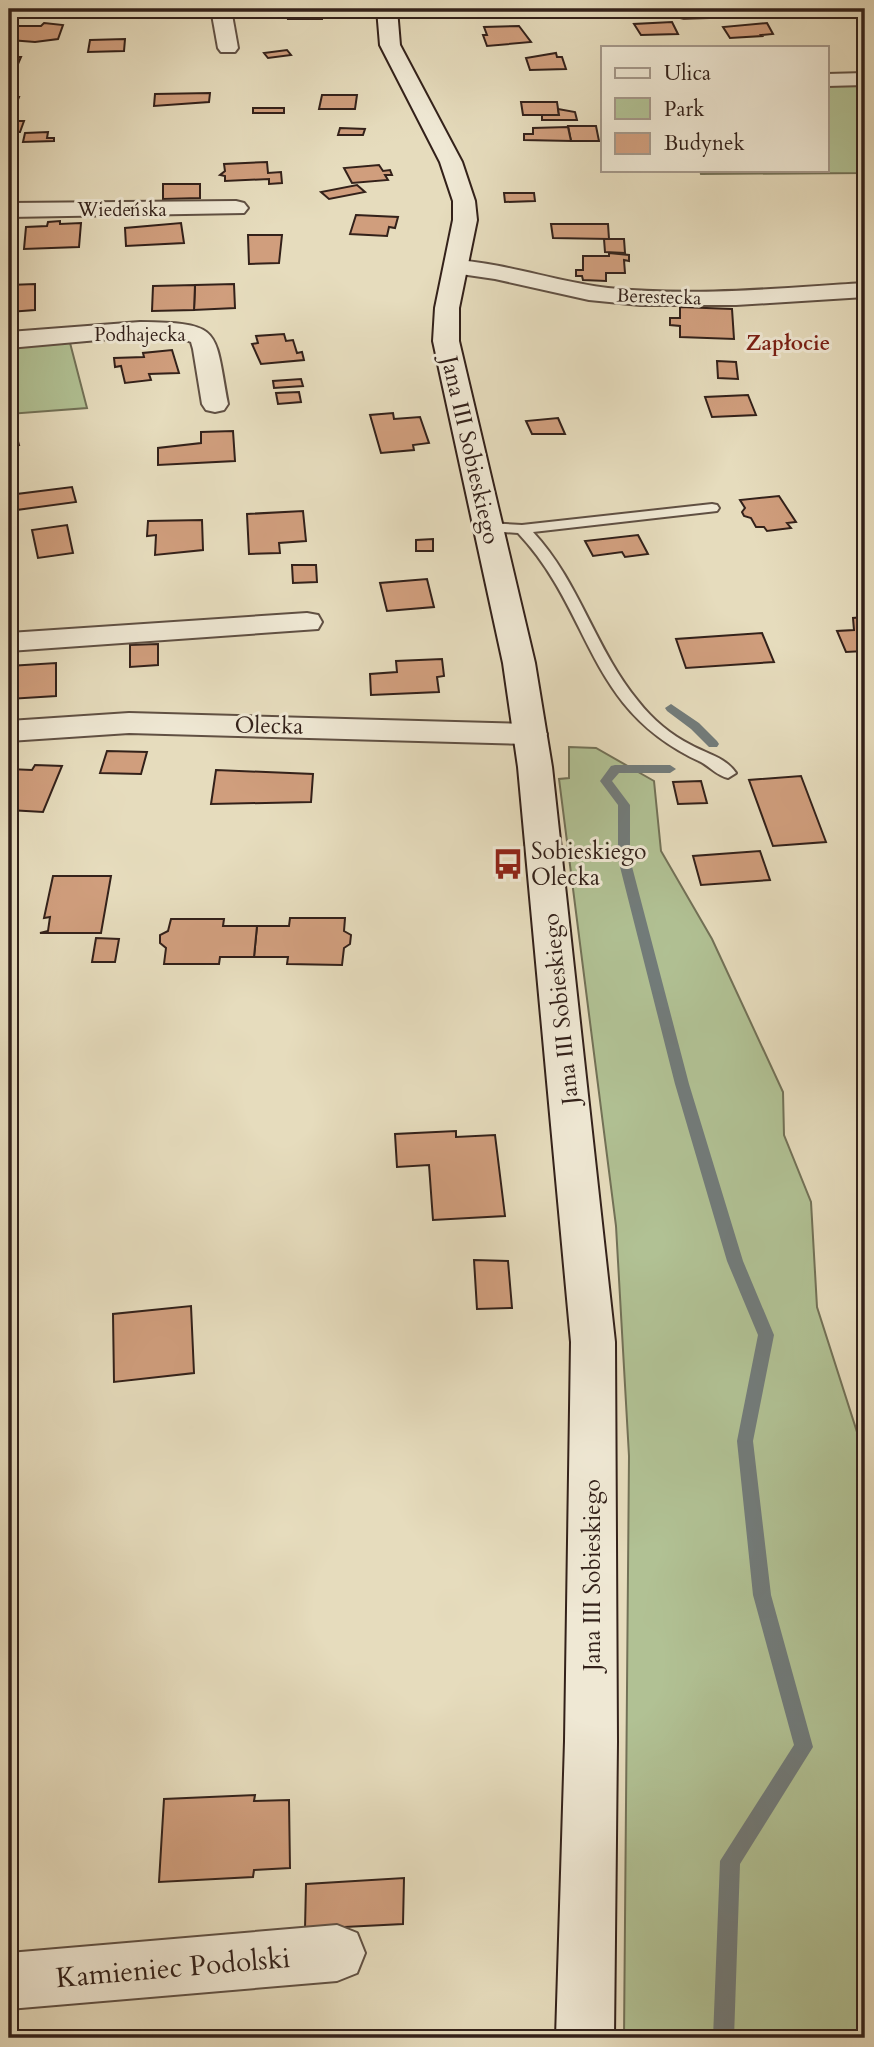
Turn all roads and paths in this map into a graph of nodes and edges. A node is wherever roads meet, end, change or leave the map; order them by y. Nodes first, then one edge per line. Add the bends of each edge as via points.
1 (221, 9) edge
2 (387, 9) edge
3 (760, 9) edge
4 (684, 12) dead end
5 (228, 48) dead end
6 (865, 79) edge
7 (828, 80) edge
8 (236, 208) dead end
9 (9, 210) edge
10 (456, 267) junction
11 (865, 290) edge
12 (9, 340) edge
13 (215, 404) dead end
14 (712, 508) dead end
15 (505, 528) junction
16 (307, 622) dead end
17 (9, 642) edge
18 (9, 732) edge
19 (530, 734) junction
20 (728, 773) dead end
21 (337, 1953) dead end
22 (9, 1981) edge
23 (585, 2038) edge

1 - 5 street
2 - 10 street, Jana III Sobieskiego via 390,45 450,162 464,201
3 - 4 street
6 - 7 street
8 - 9 street, Wiedeńska
10 - 11 street, Berestecka via 501,271 597,293 656,298
10 - 15 street, Jana III Sobieskiego via 446,341
12 - 13 street, Podhajecka via 130,331 194,333 204,342
14 - 15 lane
15 - 19 street, Jana III Sobieskiego
15 - 20 lane via 533,538 631,704 665,736
16 - 17 street
18 - 19 street, Olecka via 129,723
19 - 23 street, Jana III Sobieskiego via 593,1342
21 - 22 street, Kamieniec Podolski

